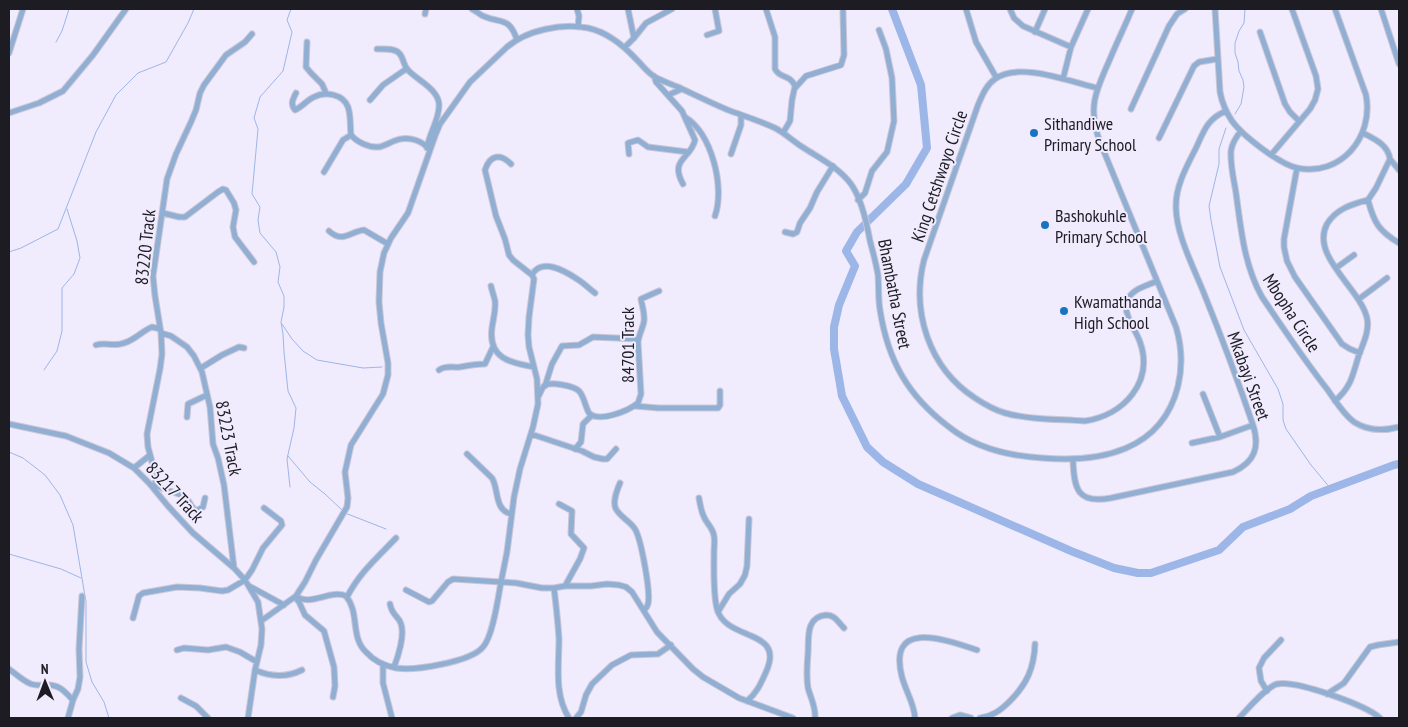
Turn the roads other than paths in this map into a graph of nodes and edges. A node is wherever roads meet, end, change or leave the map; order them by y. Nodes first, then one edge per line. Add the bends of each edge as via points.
1 (23, 9) edge
2 (126, 9) edge
3 (472, 9) edge
4 (577, 9) edge
5 (628, 9) edge
6 (672, 9) edge
7 (715, 9) edge
8 (766, 9) edge
9 (966, 9) edge
10 (1010, 9) edge
11 (1045, 9) edge
12 (1088, 9) edge
13 (1132, 9) edge
14 (1185, 9) edge
15 (1214, 9) edge
16 (1292, 9) edge
17 (1335, 9) edge
18 (1381, 9) edge
19 (843, 11) dead end
20 (578, 27) junction
21 (879, 30) dead end
22 (1035, 32) junction
23 (1260, 32) dead end
24 (252, 34) dead end
25 (706, 35) dead end
26 (634, 38) junction
27 (517, 40) junction
28 (308, 42) dead end
29 (625, 47) junction
30 (1071, 47) junction
31 (377, 48) dead end
32 (9, 53) edge
33 (1217, 58) junction
34 (1399, 64) edge
35 (406, 69) junction
36 (654, 76) junction
37 (996, 77) junction
38 (1063, 79) junction
39 (795, 88) junction
40 (1097, 88) junction
41 (682, 89) junction
42 (296, 93) dead end
43 (326, 93) junction
44 (668, 95) junction
45 (370, 100) dead end
46 (1131, 109) dead end
47 (1226, 111) junction
48 (9, 113) edge
49 (741, 114) junction
50 (685, 117) junction
51 (1299, 121) junction
52 (1241, 130) junction
53 (783, 133) junction
54 (1363, 133) junction
55 (351, 135) junction
56 (1159, 138) dead end
57 (427, 147) junction
58 (688, 152) junction
59 (629, 154) dead end
60 (731, 154) dead end
61 (1271, 155) junction
62 (428, 159) junction
63 (1390, 159) junction
64 (511, 164) dead end
65 (833, 166) junction
66 (1297, 168) junction
67 (1399, 170) edge
68 (324, 172) dead end
69 (683, 184) dead end
70 (857, 198) junction
71 (1368, 200) junction
72 (163, 213) junction
73 (715, 216) dead end
74 (329, 231) dead end
75 (785, 232) dead end
76 (1399, 243) edge
77 (388, 244) junction
78 (1354, 255) dead end
79 (254, 262) dead end
80 (1336, 268) junction
81 (532, 275) junction
82 (1387, 278) dead end
83 (1157, 281) junction
84 (491, 286) dead end
85 (659, 291) dead end
86 (596, 293) dead end
87 (1359, 299) junction
88 (161, 331) junction
89 (171, 336) junction
90 (638, 339) junction
91 (162, 341) junction
92 (96, 345) dead end
93 (493, 347) junction
94 (244, 348) dead end
95 (1360, 353) junction
96 (534, 367) junction
97 (201, 368) junction
98 (439, 370) dead end
99 (545, 386) junction
100 (720, 391) dead end
101 (1203, 394) dead end
102 (207, 395) junction
103 (538, 397) junction
104 (1336, 401) junction
105 (635, 406) junction
106 (591, 416) junction
107 (187, 417) dead end
108 (9, 424) edge
109 (1253, 425) junction
110 (1399, 427) edge
111 (531, 434) junction
112 (1220, 437) junction
113 (1192, 443) dead end
114 (575, 448) junction
115 (616, 449) dead end
116 (467, 454) dead end
117 (150, 455) junction
118 (1073, 460) junction
119 (134, 468) junction
120 (620, 483) dead end
121 (154, 487) junction
122 (206, 498) dead end
123 (699, 498) dead end
124 (559, 504) dead end
125 (264, 508) dead end
126 (511, 514) junction
127 (748, 519) dead end
128 (396, 538) dead end
129 (234, 568) junction
130 (245, 580) junction
131 (501, 582) junction
132 (249, 586) junction
133 (565, 586) junction
134 (554, 588) junction
135 (406, 590) dead end
136 (82, 596) dead end
137 (296, 596) junction
138 (347, 597) junction
139 (390, 604) dead end
140 (284, 605) junction
141 (644, 610) junction
142 (718, 612) junction
143 (133, 618) dead end
144 (261, 621) junction
145 (844, 628) dead end
146 (1281, 640) dead end
147 (1399, 642) edge
148 (1035, 644) dead end
149 (671, 645) junction
150 (177, 650) dead end
151 (977, 650) dead end
152 (257, 662) junction
153 (383, 664) junction
154 (394, 667) junction
155 (9, 669) edge
156 (255, 670) junction
157 (302, 670) dead end
158 (1266, 691) junction
159 (1326, 694) junction
160 (333, 697) dead end
161 (181, 698) dead end
162 (73, 700) junction
163 (747, 701) junction
164 (68, 718) edge
165 (208, 718) edge
166 (248, 718) edge
167 (392, 718) edge
168 (569, 718) edge
169 (576, 718) edge
170 (793, 718) edge
171 (815, 718) edge
172 (915, 718) edge
173 (952, 718) edge
174 (971, 718) edge
175 (980, 718) edge
176 (1239, 718) edge
177 (1380, 718) edge

1 - 32 street
2 - 48 street via 64,91
3 - 27 street via 507,23
4 - 20 street
5 - 26 street
6 - 26 street via 646,22
7 - 25 street via 719,30
8 - 39 street via 775,36 775,69 778,74 791,79
9 - 37 street via 976,42
10 - 22 street via 1018,22
11 - 22 street
12 - 30 street
13 - 40 street, Bhambatha Street
14 - 46 street via 1169,26
15 - 33 street
16 - 51 street via 1318,84 1313,104
17 - 54 street via 1368,103
18 - 34 street
19 - 39 street via 842,63 806,76
20 - 27 street via 548,29
20 - 29 street via 594,30
21 - 70 street via 892,78 894,121 886,152 872,172 865,193
22 - 30 street
23 - 51 street via 1287,107
24 - 72 street, 83220 Track via 226,55 202,89 169,174
26 - 29 street
27 - 62 street via 463,90 437,130
28 - 43 street via 306,67
29 - 36 street
30 - 38 street
31 - 35 street via 398,53
33 - 47 street via 1220,92
33 - 56 street via 1194,66
35 - 45 street via 383,85
35 - 57 street via 430,88 438,100 438,113
36 - 41 street, Bhambatha Street
36 - 44 street
37 - 38 street via 1022,71
37 - 83 street, King Cetshwayo Circle via 984,92 976,111 921,276 920,309 924,327 946,372 972,396 1004,413 1085,421 1103,416 1128,400 1137,387 1143,356 1127,311 1127,302 1134,292
38 - 40 street
39 - 53 street via 790,121
40 - 83 street, Bhambatha Street via 1094,107 1096,132
41 - 44 street
41 - 49 street, Bhambatha Street
42 - 43 street via 292,102 295,110
43 - 55 street via 340,98 348,107
44 - 50 street
47 - 52 street
47 - 109 street, Mkabayi Street via 1212,119 1200,139 1180,183 1176,213 1180,232
49 - 53 street, Bhambatha Street
49 - 60 street via 741,125
50 - 58 street via 695,140
50 - 73 street via 703,136 714,159 718,203
51 - 61 street
52 - 61 street
52 - 104 street, Mbopha Circle via 1234,141 1231,156 1250,271 1262,297
53 - 65 street, Bhambatha Street
54 - 63 street via 1384,146
54 - 66 street via 1352,150 1339,161 1319,168
55 - 57 street via 376,147 403,139 418,141
55 - 68 street via 344,138
57 - 62 street
58 - 59 street via 648,147 638,140 628,143
58 - 69 street via 679,166
61 - 66 street
62 - 77 street via 408,213
63 - 67 street
63 - 71 street
64 - 81 street via 503,157 493,158 485,174 508,254
65 - 70 street, Bhambatha Street via 851,184
65 - 75 street via 797,232
66 - 95 street via 1284,240 1287,261 1342,344
70 - 118 street, Bhambatha Street via 876,268 886,337 894,362 914,394 950,428 978,444 1015,456
71 - 76 street via 1376,224
71 - 80 street via 1341,209 1325,228 1325,252
72 - 79 street via 185,217 218,192 226,190 236,207 235,237
72 - 88 street, 83220 Track via 153,276
74 - 77 street via 344,237 364,230
77 - 137 street via 382,261 379,292 389,368 387,382 383,394 351,444 345,472 346,512
78 - 80 street
80 - 87 street
81 - 86 street via 538,267 553,267 577,278
81 - 96 street via 528,342
82 - 87 street
83 - 118 street, Bhambatha Street via 1176,327 1181,349 1181,373 1172,404 1157,426 1129,447 1104,456
84 - 93 street via 495,307
85 - 90 street, 84701 Track via 641,299 644,321
87 - 95 street via 1368,328
88 - 89 street, 83223 Track
88 - 91 street, 83220 Track
88 - 92 street via 152,326 124,344
89 - 91 street
89 - 97 street, 83223 Track via 187,347
90 - 99 street via 593,337 579,346 562,346
90 - 105 street, 84701 Track via 641,394
91 - 117 street, 83220 Track via 147,434
93 - 96 street via 505,360
93 - 98 street via 485,364
94 - 97 street via 222,354
95 - 104 street via 1348,389
96 - 103 street
97 - 102 street, 83223 Track
99 - 103 street
99 - 106 street via 554,384 578,390
100 - 105 street via 718,408
101 - 112 street
102 - 107 street via 188,404
102 - 129 street, 83223 Track via 212,439 224,485
103 - 111 street
104 - 110 street, Mbopha Circle via 1350,418 1360,424 1380,430
105 - 106 street, 84701 Track via 604,417
106 - 114 street via 583,424 581,442
108 - 119 street, 83217 Track via 66,436 109,453
109 - 112 street
109 - 118 street, Mkabayi Street via 1254,453 1239,469 1106,499 1093,500 1079,492
111 - 114 street
111 - 126 street
112 - 113 street
114 - 115 street via 605,460
116 - 126 street via 492,478 503,510
117 - 119 street
117 - 121 street, 83220 Track via 155,473
119 - 121 street, 83217 Track
120 - 141 street via 615,506 635,529 640,542 648,593 648,604
121 - 122 street via 184,496 196,511 203,507
121 - 129 street, 83217 Track via 193,533
123 - 142 street via 702,514 714,536
124 - 133 street via 572,512 571,534 584,548
125 - 130 street via 281,521 282,526 263,548
126 - 131 street
127 - 142 street via 745,575
128 - 138 street via 372,561
129 - 130 street, 83217 Track
130 - 132 street, 83217 Track
130 - 143 street via 224,591 194,587 143,593 139,596
131 - 134 street
131 - 135 street via 453,579 430,602
131 - 154 street via 489,638 481,650 461,659 430,666
132 - 140 street, 83217 Track
132 - 144 street, 83217 Track via 258,602
133 - 134 street
133 - 141 street via 622,586 632,592
134 - 168 street via 561,699
136 - 162 street via 80,677
137 - 138 street via 304,600 338,594
137 - 140 street
137 - 160 street via 304,615 324,631 335,674
138 - 153 street via 360,644
139 - 154 street via 402,628 400,652
140 - 144 street
141 - 149 street via 657,632
142 - 163 street via 729,626 762,641 770,655 759,686
144 - 152 street, 83217 Track
145 - 171 street via 827,615 814,620 807,636 807,677
146 - 158 street via 1259,668
147 - 159 street via 1370,648 1344,682
148 - 175 street via 1025,684 997,712
149 - 163 street via 703,677
149 - 169 street via 658,654 630,655 612,665 592,684
150 - 152 street via 226,648
151 - 172 street via 936,638 916,639 903,646 900,653 901,675
152 - 156 street, 83217 Track
153 - 154 street
153 - 167 street via 383,683
155 - 162 street via 30,684 57,686
156 - 157 street via 281,676
156 - 166 street, 83217 Track
158 - 159 street via 1277,684 1285,684
158 - 176 street
159 - 177 street
161 - 165 street
162 - 164 street
163 - 170 street
173 - 174 street via 960,715

